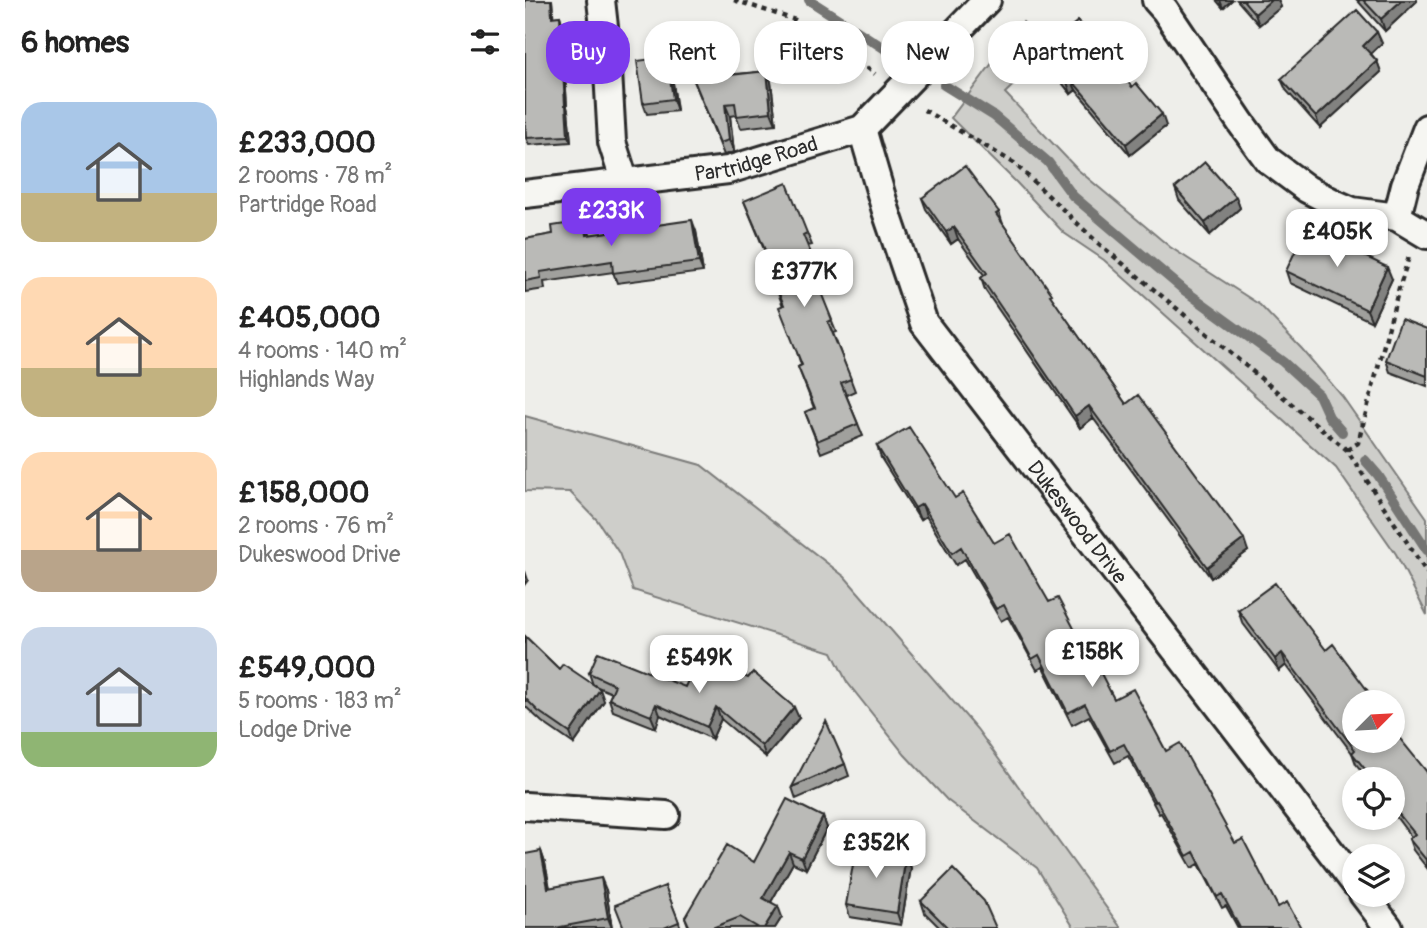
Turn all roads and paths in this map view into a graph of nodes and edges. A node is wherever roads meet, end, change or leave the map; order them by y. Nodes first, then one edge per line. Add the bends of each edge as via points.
1 (601, 0) edge
2 (734, 0) edge
3 (986, 0) edge
4 (1156, 0) edge
5 (899, 92) junction
6 (1427, 128) edge
7 (862, 129) junction
8 (625, 183) junction
9 (525, 194) edge
10 (1414, 227) edge
11 (1347, 450) junction
12 (1427, 573) edge
13 (525, 806) edge
14 (666, 815) dead end
15 (1342, 866) edge
16 (1373, 907) edge
17 (1389, 928) edge

1 - 8 street via 612,142
2 - 5 path via 795,20
3 - 5 street
4 - 10 street via 1268,160 1336,204
5 - 7 street
5 - 11 path via 1014,163 1098,243
6 - 10 street via 1405,185
7 - 8 street, Partridge Road via 728,170
7 - 15 street, Dukeswood Drive via 924,323
8 - 9 street, Partridge Road
10 - 11 path via 1358,443
11 - 12 path
13 - 14 street
16 - 17 street

